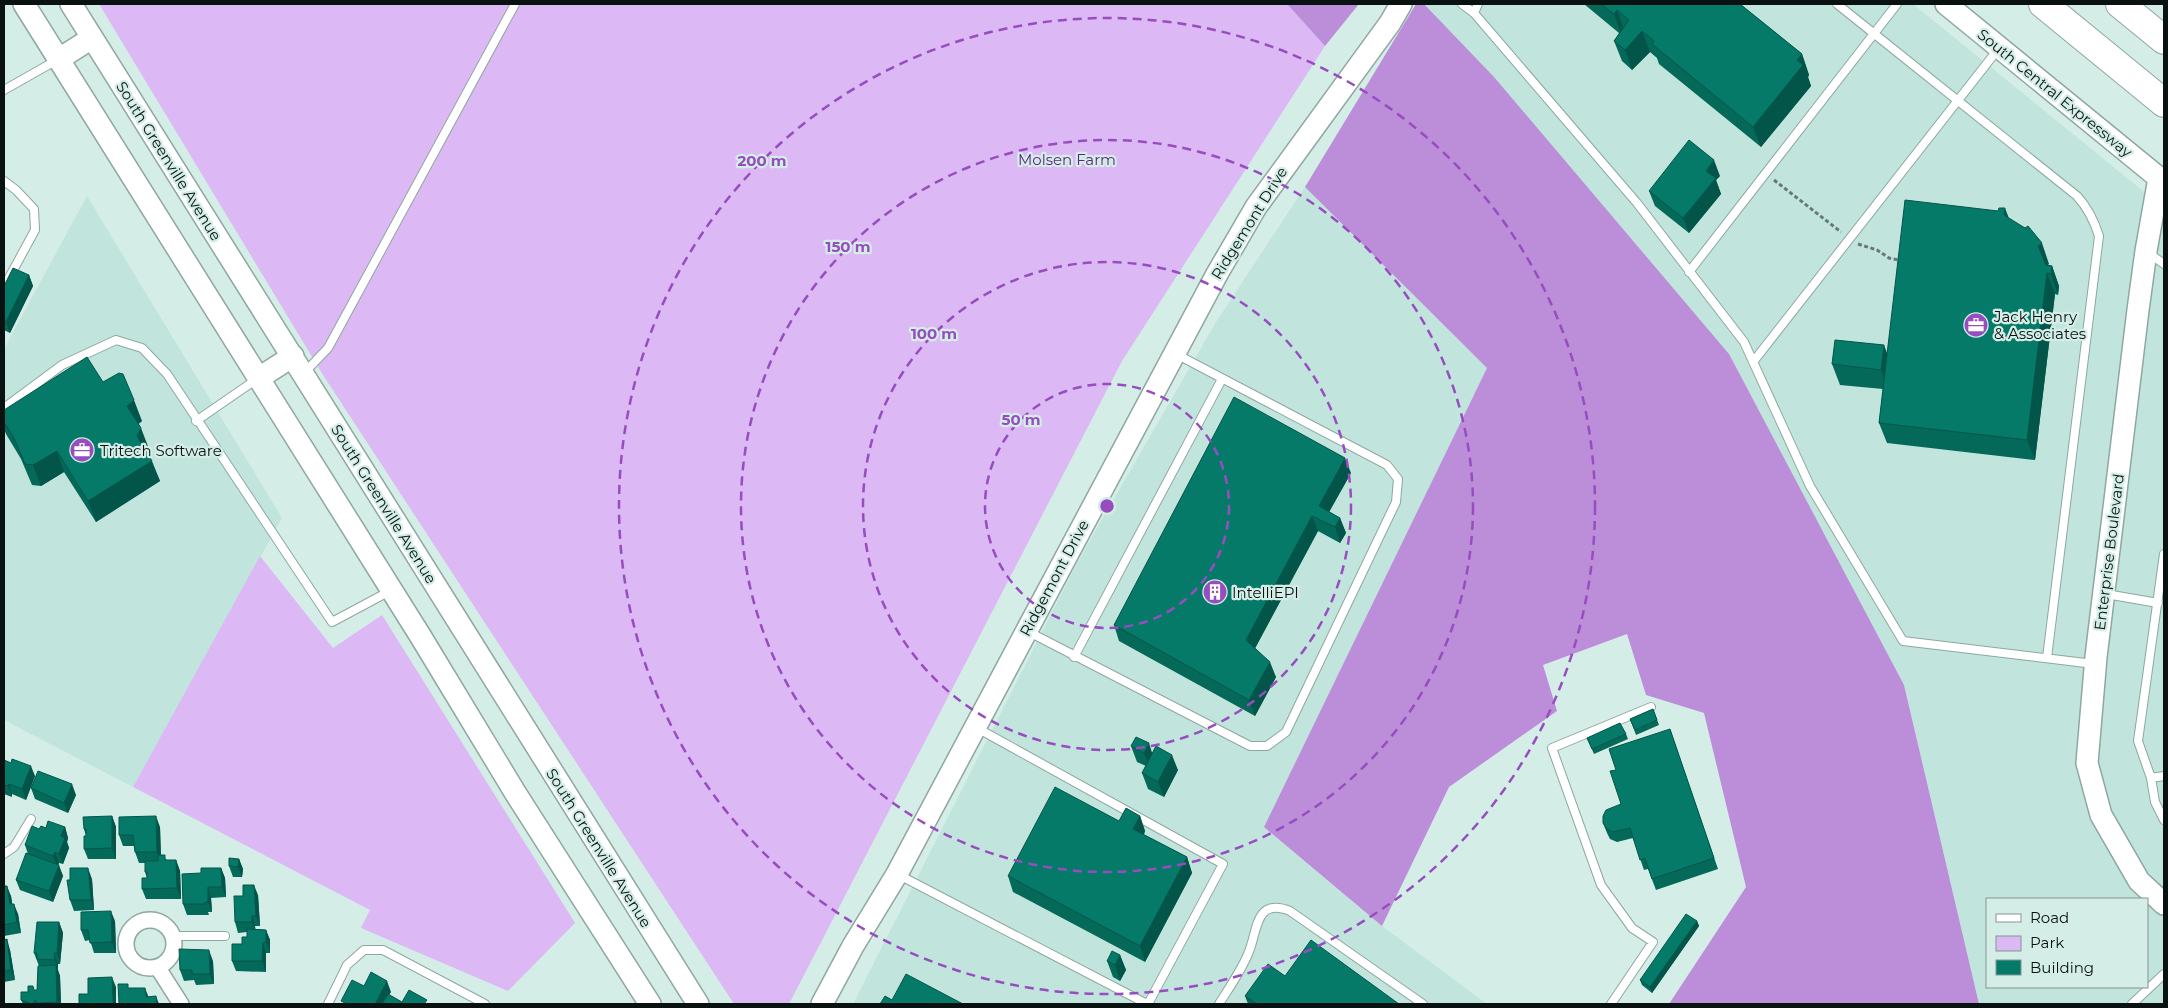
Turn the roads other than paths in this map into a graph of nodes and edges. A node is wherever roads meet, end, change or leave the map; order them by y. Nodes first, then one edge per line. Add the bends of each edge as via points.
1 (24, 4) edge
2 (71, 4) edge
3 (515, 4) edge
4 (1401, 4) edge
5 (1462, 4) edge
6 (1478, 4) edge
7 (1837, 4) edge
8 (1898, 4) edge
9 (1946, 4) edge
10 (2043, 4) edge
11 (2120, 4) edge
12 (1474, 13) junction
13 (1874, 34) junction
14 (92, 38) junction
15 (2164, 40) edge
16 (2000, 47) junction
17 (59, 59) junction
18 (4, 90) edge
19 (1958, 101) junction
20 (2164, 103) edge
21 (2162, 180) edge
22 (4, 181) edge
23 (2146, 250) junction
24 (2164, 264) edge
25 (1689, 272) junction
26 (4, 287) edge
27 (1174, 354) junction
28 (1753, 362) junction
29 (298, 365) junction
30 (259, 378) junction
31 (1222, 379) junction
32 (4, 408) edge
33 (196, 421) junction
34 (2164, 554) edge
35 (392, 590) junction
36 (2103, 594) junction
37 (2158, 604) junction
38 (1026, 631) junction
39 (1074, 657) junction
40 (2047, 658) junction
41 (2095, 664) junction
42 (1651, 707) dead end
43 (975, 727) junction
44 (2164, 776) edge
45 (2151, 778) junction
46 (31, 819) dead end
47 (2164, 820) edge
48 (4, 854) edge
49 (897, 874) junction
50 (2164, 904) edge
51 (173, 936) junction
52 (225, 936) dead end
53 (158, 968) junction
54 (2164, 974) edge
55 (181, 1004) edge
56 (328, 1004) edge
57 (486, 1004) edge
58 (650, 1004) edge
59 (698, 1004) edge
60 (822, 1004) edge
61 (1148, 1004) edge
62 (1219, 1004) edge
63 (1423, 1004) edge
64 (1611, 1004) edge
65 (2132, 1004) edge

1 - 17 main road
2 - 14 main road, South Greenville Avenue
3 - 29 lane via 328,348
4 - 27 main road, Ridgemont Drive via 1256,207
5 - 12 lane
6 - 12 lane
7 - 13 lane
8 - 13 lane
9 - 16 main road, South Central Expressway
10 - 20 highway
11 - 15 highway
12 - 25 lane via 1637,203
13 - 19 lane
13 - 25 lane
14 - 17 main road
14 - 29 main road, South Greenville Avenue
16 - 19 lane
16 - 21 main road, South Central Expressway
17 - 18 lane
17 - 30 main road
19 - 28 lane
19 - 40 lane via 2077,196 2092,215 2098,236
21 - 23 main road, Enterprise Boulevard
22 - 26 lane via 34,209 35,230
23 - 24 lane
23 - 36 main road, Enterprise Boulevard
25 - 28 lane via 1744,342
27 - 31 lane
27 - 38 main road, Ridgemont Drive
28 - 40 lane via 1810,486 1903,641
29 - 30 main road
29 - 59 main road, South Greenville Avenue
30 - 33 lane
30 - 35 main road
31 - 39 lane
31 - 39 lane via 1387,465 1398,479 1396,502 1286,732 1268,746 1250,746
32 - 33 lane via 62,365 116,340 142,348 167,374
33 - 35 lane via 332,622
34 - 37 lane
35 - 58 main road via 516,794
36 - 37 lane
36 - 41 main road, Enterprise Boulevard
37 - 45 lane via 2138,741
38 - 39 lane
38 - 43 main road, Ridgemont Drive
40 - 41 lane
41 - 50 main road, Enterprise Boulevard via 2086,763 2094,798 2139,881
42 - 64 lane via 1552,748 1600,886 1632,928 1653,942
43 - 49 main road, Ridgemont Drive
43 - 61 lane via 1223,864
44 - 45 lane
45 - 47 lane via 2155,802
46 - 48 lane via 14,848
49 - 60 main road, Ridgemont Drive
49 - 61 lane
51 - 52 lane
51 - 53 street via 172,955
51 - 53 street via 161,922 152,920 142,921 128,934 127,952 132,961 139,967
53 - 55 street
54 - 65 lane
56 - 57 lane via 347,965 364,950 383,950
62 - 63 lane via 1249,953 1259,918 1269,909 1280,907

